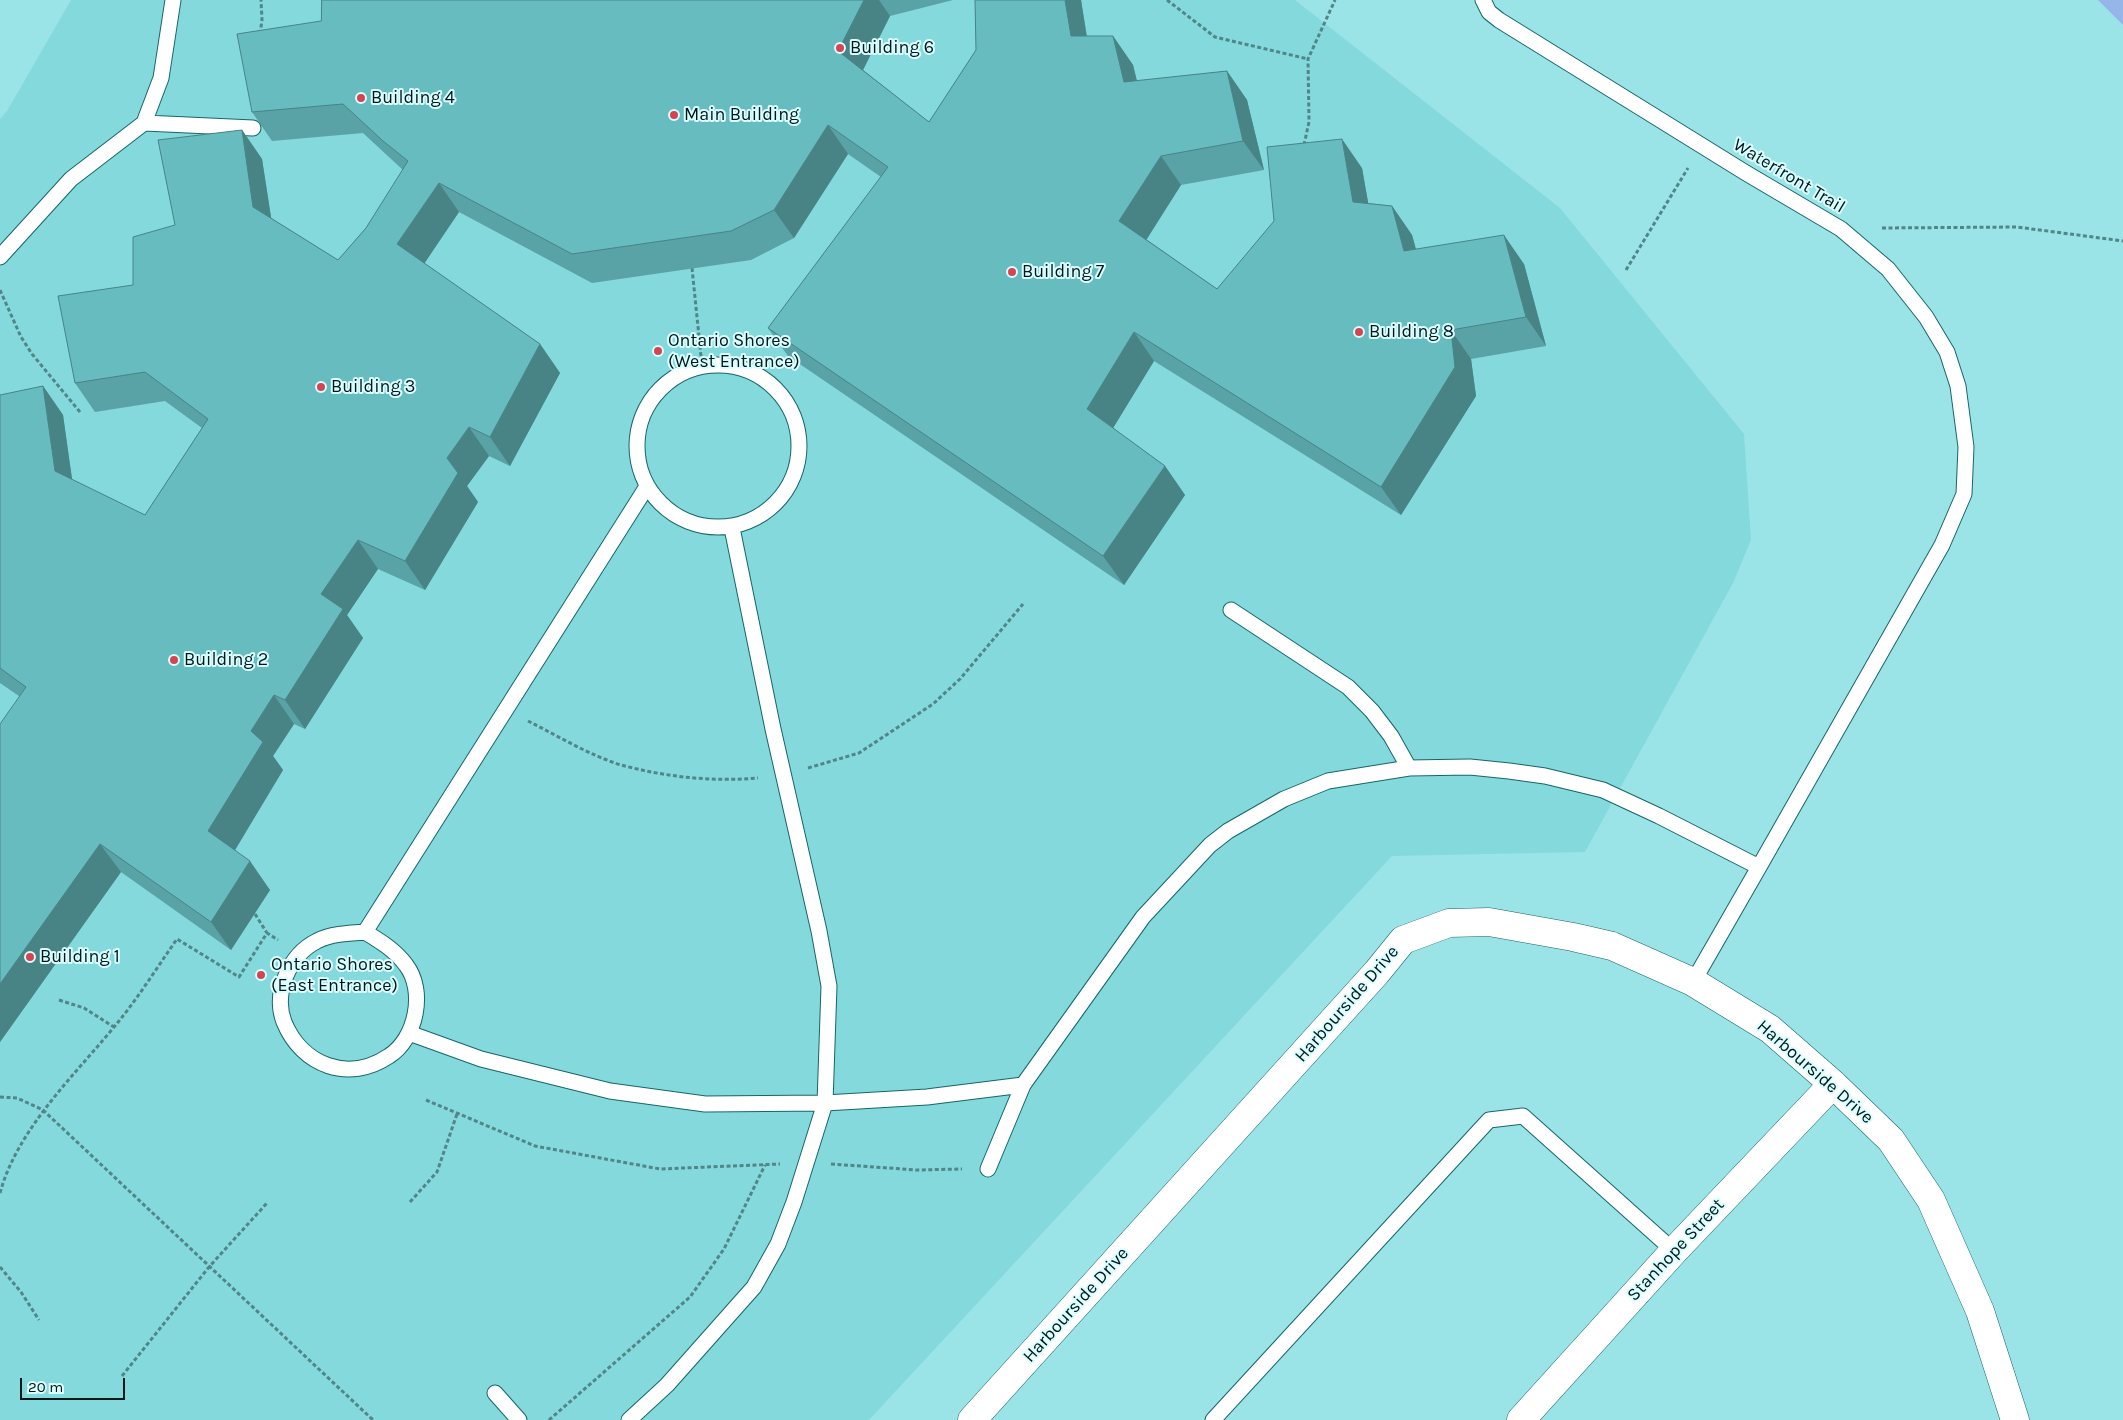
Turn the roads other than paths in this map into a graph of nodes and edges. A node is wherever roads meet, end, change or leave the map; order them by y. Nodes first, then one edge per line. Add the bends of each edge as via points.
1 (173, 0) edge
2 (1483, 0) edge
3 (144, 123) junction
4 (252, 128) edge
5 (0, 257) edge
6 (646, 488) junction
7 (732, 528) junction
8 (1231, 610) dead end
9 (1409, 768) junction
10 (1759, 867) junction
11 (365, 932) junction
12 (1693, 982) junction
13 (409, 1034) junction
14 (1833, 1084) junction
15 (1023, 1085) junction
16 (824, 1102) junction
17 (988, 1169) road end
18 (1674, 1251) junction
19 (495, 1393) dead end
20 (518, 1420) edge
21 (629, 1420) edge
22 (972, 1420) edge
23 (1213, 1420) edge
24 (1521, 1420) edge
25 (2015, 1420) edge

1 - 3 lane via 161,78
2 - 10 lane, Waterfront Trail via 1489,12 1499,20 1841,228 1888,269 1926,317 1947,352 1958,386 1966,447 1964,494 1942,545
3 - 4 lane
3 - 5 lane via 71,179
6 - 7 lane via 660,505 684,521 712,528
6 - 7 lane via 637,460 637,431 641,415 657,391 679,374 702,366 730,365 758,374 775,388 792,411 800,436 798,465 790,486 772,508 748,523
6 - 11 lane
7 - 16 lane via 829,986
8 - 9 lane via 1348,687 1391,736
9 - 10 lane via 1509,770 1603,790
9 - 15 lane via 1319,785 1276,803 1210,845 1143,917
10 - 12 lane
11 - 13 lane via 385,943 407,966 416,987 416,1011
11 - 13 lane via 317,941 288,969 281,992 282,1016 291,1038 312,1059 334,1068 358,1069 391,1056
12 - 14 street, Harbourside Drive via 1770,1029
12 - 22 street, Harbourside Drive via 1612,946 1489,922 1449,923 1403,940
13 - 16 lane via 481,1059 610,1091 705,1104
14 - 18 street, Stanhope Street
14 - 25 street, Harbourside Drive via 1891,1140 1931,1200 1980,1311
15 - 16 lane via 927,1097
15 - 17 lane
16 - 21 lane via 778,1244 754,1287 667,1386
18 - 23 lane via 1523,1116 1489,1120
18 - 24 street, Stanhope Street
19 - 20 lane

